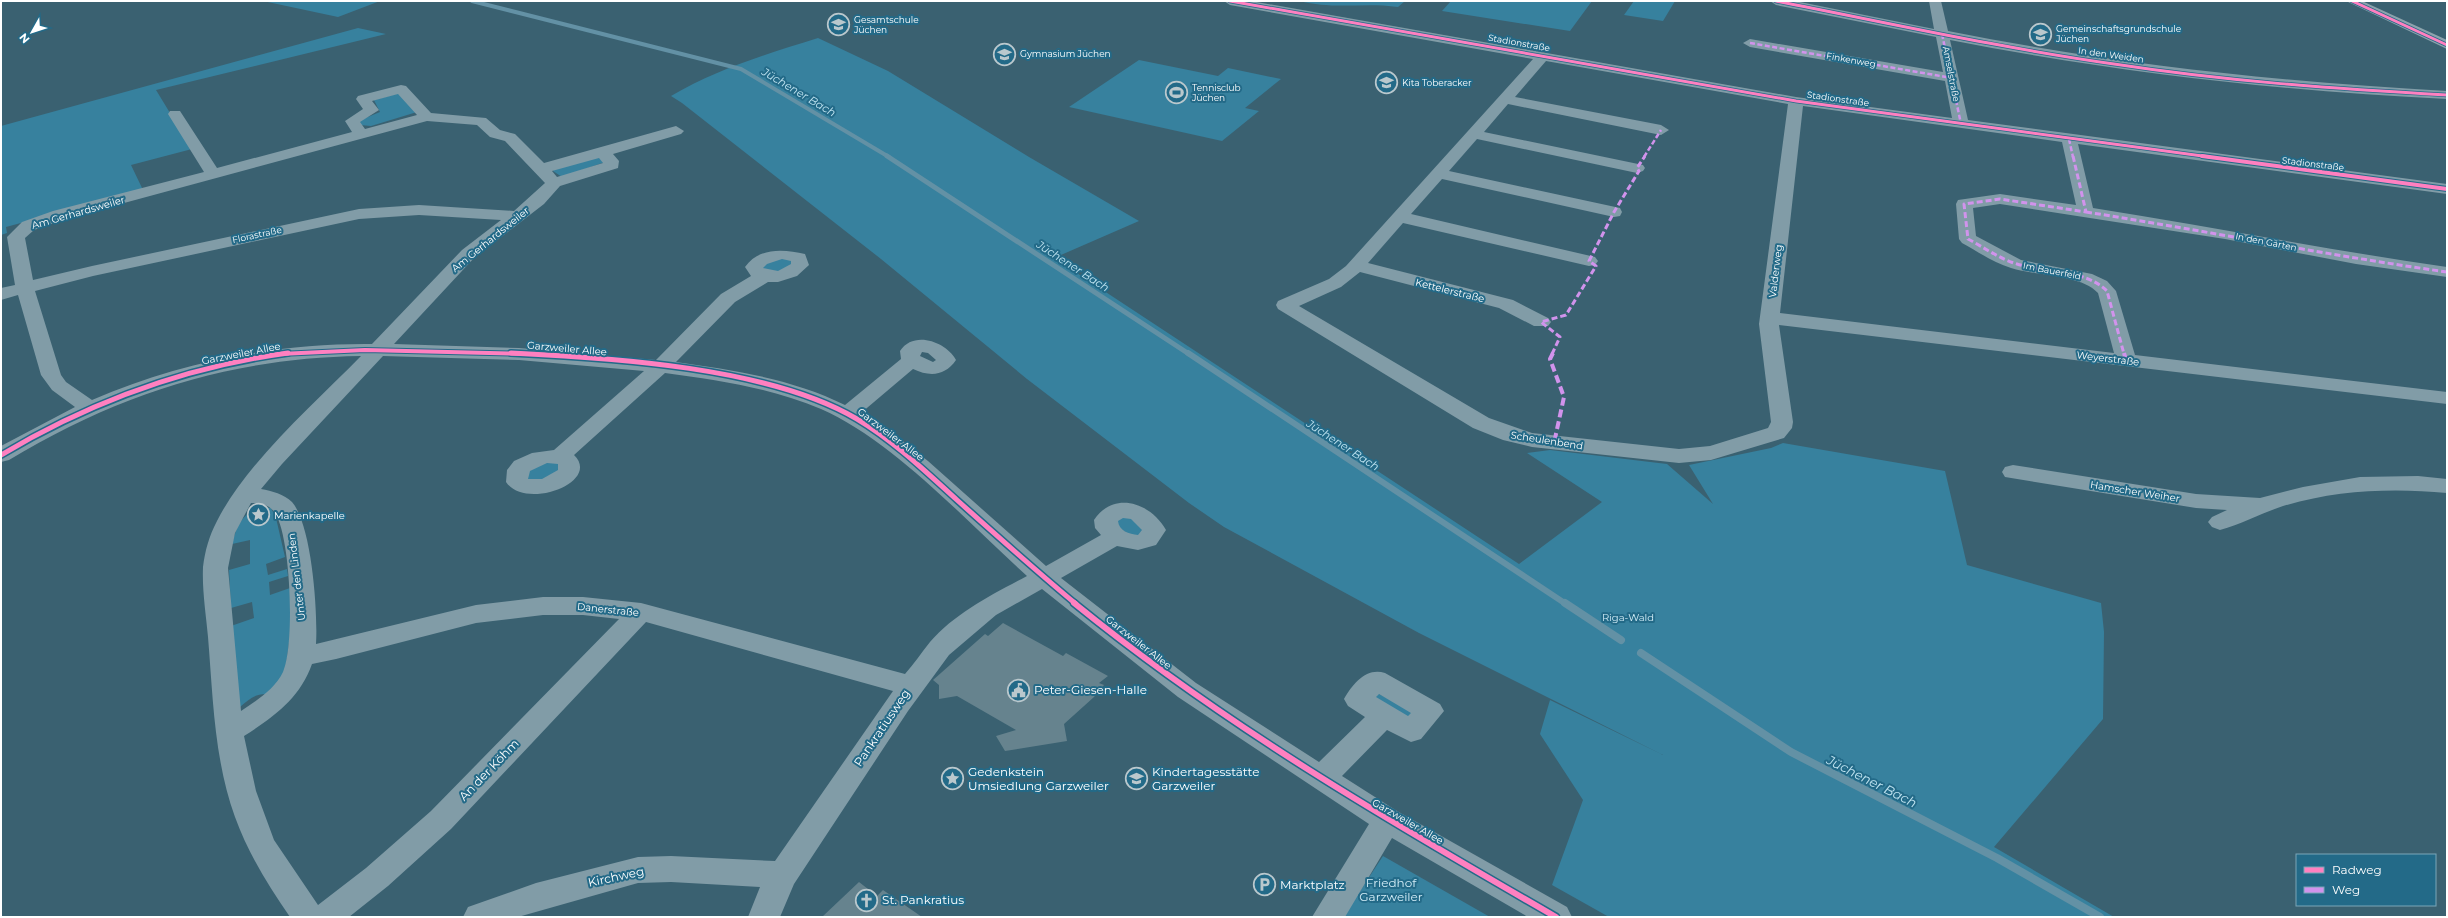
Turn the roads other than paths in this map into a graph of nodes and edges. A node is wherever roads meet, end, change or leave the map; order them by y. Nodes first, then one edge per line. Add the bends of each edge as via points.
1 (1230, 1) edge
2 (1776, 1) edge
3 (2352, 1) edge
4 (1936, 2) edge
5 (1942, 34) junction
6 (1750, 43) dead end
7 (2447, 45) edge
8 (1543, 56) junction
9 (1952, 78) junction
10 (2447, 95) edge
11 (1505, 99) junction
12 (1796, 101) junction
13 (175, 114) dead end
14 (427, 117) junction
15 (1960, 124) junction
16 (1660, 130) dead end
17 (676, 131) dead end
18 (1473, 134) junction
19 (361, 135) junction
20 (2069, 139) junction
21 (602, 152) junction
22 (1637, 168) dead end
23 (542, 169) junction
24 (1439, 173) junction
25 (214, 175) junction
26 (554, 183) junction
27 (2447, 189) edge
28 (1614, 212) dead end
29 (2086, 212) junction
30 (517, 216) junction
31 (1400, 217) junction
32 (1589, 261) dead end
33 (1356, 266) junction
34 (2447, 272) edge
35 (764, 276) dead end
36 (25, 288) junction
37 (1, 294) edge
38 (1770, 318) junction
39 (1541, 322) dead end
40 (377, 350) junction
41 (912, 360) dead end
42 (2126, 360) junction
43 (660, 367) junction
44 (2447, 398) edge
45 (90, 408) junction
46 (848, 413) junction
47 (1770, 436) joint
48 (1, 455) edge
49 (560, 456) dead end
50 (2013, 472) dead end
51 (2447, 486) edge
52 (245, 495) junction
53 (2257, 505) junction
54 (2220, 522) dead end
55 (1116, 537) dead end
56 (1043, 577) junction
57 (641, 612) junction
58 (301, 656) junction
59 (911, 686) junction
60 (1384, 715) dead end
61 (230, 731) junction
62 (1321, 779) junction
63 (1387, 820) junction
64 (783, 875) junction
65 (308, 917) edge
66 (326, 917) edge
67 (479, 917) edge
68 (764, 917) edge
69 (1328, 917) edge
70 (1556, 917) edge

1 - 8 street, Stadionstraße
2 - 5 street, In den Weiden
3 - 7 main road
4 - 5 street, Amselstraße
5 - 9 street, Amselstraße
5 - 10 street, In den Weiden via 2130,66 2310,86
6 - 9 street, Finkenweg
8 - 11 street
8 - 12 street, Stadionstraße
9 - 15 street, Amselstraße
11 - 16 street
11 - 18 street
12 - 15 street, Stadionstraße
12 - 38 street, Valderweg
13 - 25 street
14 - 19 street, Am Gerhardsweiler
14 - 19 street via 401,89 363,98 372,110 352,122
14 - 23 street, Am Gerhardsweiler via 445,116 481,121 495,134 510,137
15 - 20 street, Stadionstraße
17 - 21 street
18 - 22 street
18 - 24 street
19 - 25 street, Am Gerhardsweiler
20 - 27 street, Stadionstraße
20 - 29 street
21 - 23 street
21 - 26 street via 613,163 609,166
23 - 26 street, Am Gerhardsweiler
24 - 28 street
24 - 31 street
25 - 36 street, Am Gerhardsweiler via 28,226 16,237
26 - 30 street, Am Gerhardsweiler via 548,192
29 - 34 street, In den Gärten via 2225,234 2356,259
29 - 42 street, Im Bauerfeld via 2000,200 1964,204 1968,239 2016,264 2080,276 2104,287
30 - 36 street, Florastraße via 419,210 359,214 100,269
30 - 40 street, Am Gerhardsweiler via 462,260
31 - 32 street
31 - 33 street
33 - 39 street, Kettelerstraße via 1506,304
33 - 47 street, Scheulenbend via 1335,283 1285,305 1476,420 1511,435 1554,443 1679,456 1711,453
35 - 43 street via 728,298
36 - 37 street, Florastraße
36 - 45 street, Am Gerhardsweiler via 53,379
38 - 42 street, Weyerstraße
38 - 47 street, Valderweg via 1770,342 1782,420 1781,428
40 - 43 street, Garzweiler Allee via 521,353
40 - 45 street, Garzweiler Allee via 291,353 242,360 170,378
40 - 52 street via 315,414
41 - 46 street, Garzweiler Allee
42 - 44 street, Weyerstraße
43 - 46 street, Garzweiler Allee via 774,387
43 - 49 street
45 - 48 street, Garzweiler Allee
46 - 56 street, Garzweiler Allee via 902,451
50 - 53 street, Hamscher Weiher via 2196,501
51 - 53 street, Hamscher Weiher via 2411,483 2362,484 2323,489
52 - 58 street, Unter den Linden via 274,499 283,506 289,517 301,600
52 - 61 street via 223,532 216,563
53 - 54 street, Hamscher Weiher
55 - 56 street
56 - 59 street, Pankratiusweg via 966,625 929,660
56 - 62 street, Garzweiler Allee via 1187,690
57 - 58 street, Danerstraße via 563,605 502,610 450,619 336,650
57 - 59 street, Danerstraße
57 - 66 street, An der Köhm via 441,820 377,877
58 - 61 street, Unter den Linden via 290,682 280,695
59 - 64 street, Pankratiusweg
60 - 62 street
61 - 65 street via 250,820 272,863
62 - 63 street, Garzweiler Allee
63 - 69 street
63 - 70 street, Garzweiler Allee
64 - 67 street, Kirchweg via 671,869 638,870 536,897
64 - 68 street, Pankratiusweg via 774,890

